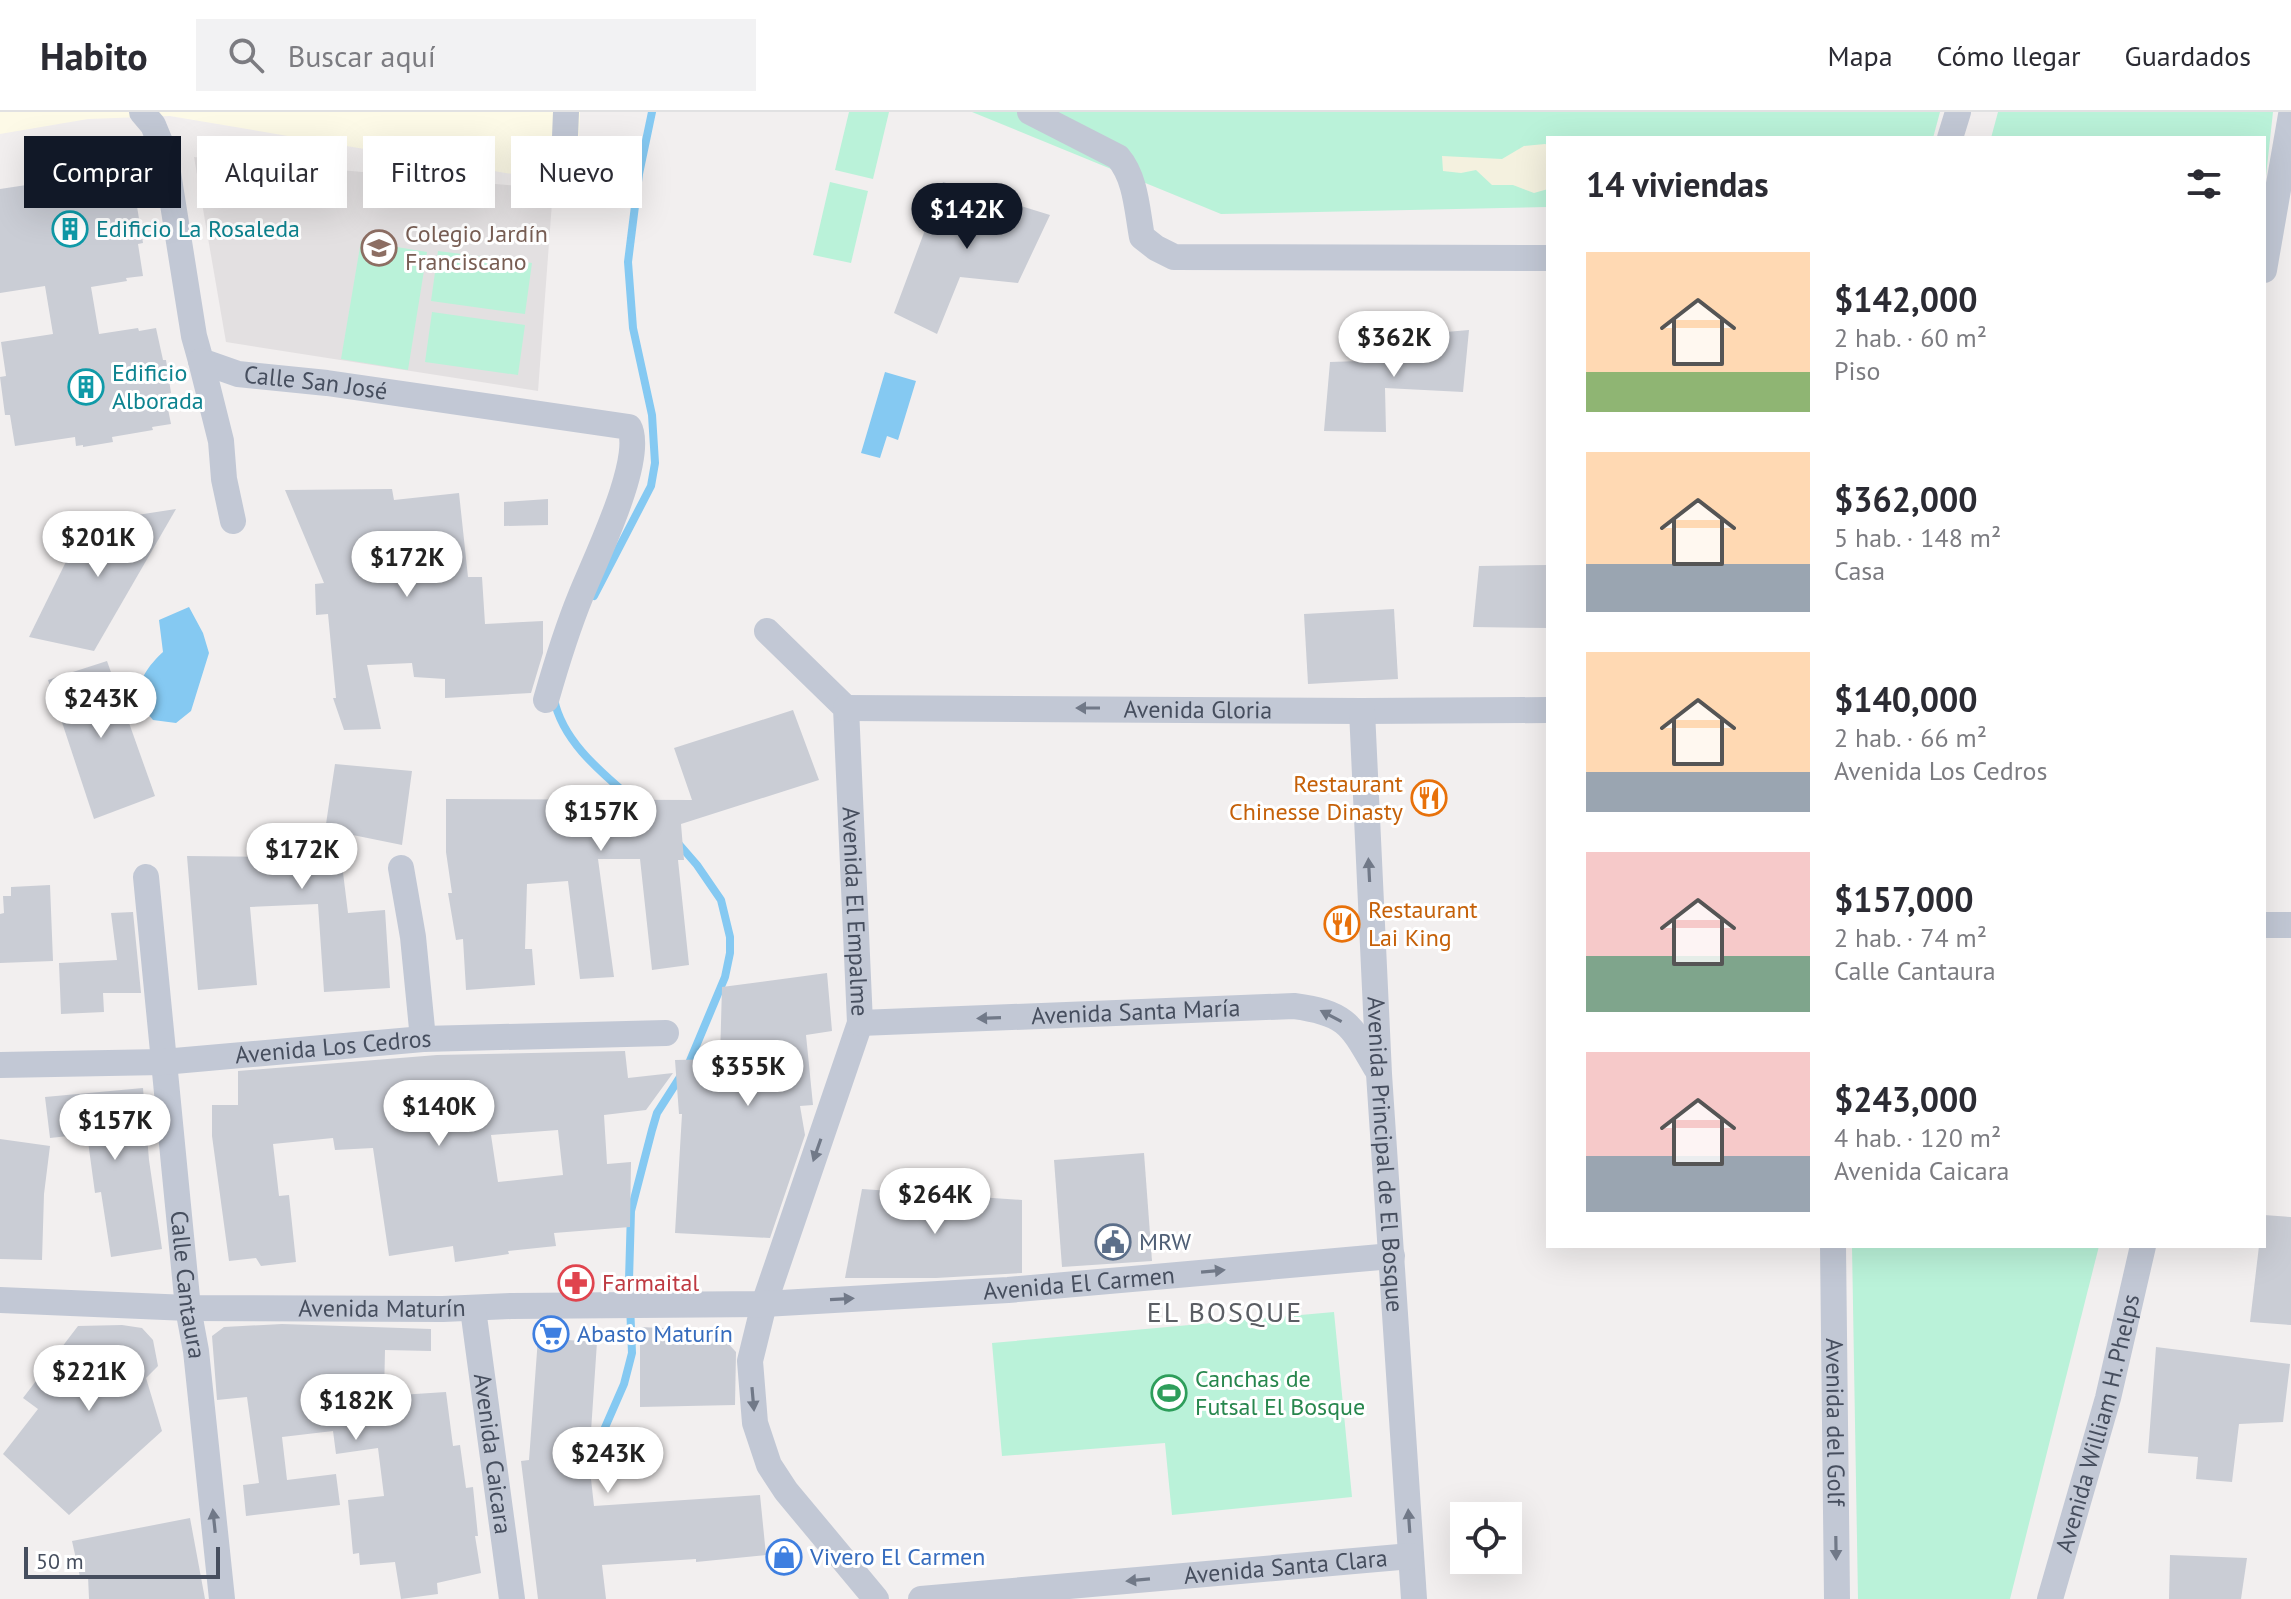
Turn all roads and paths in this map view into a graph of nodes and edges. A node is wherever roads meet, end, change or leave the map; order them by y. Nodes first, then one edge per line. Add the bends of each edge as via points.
1 (142, 112) edge
2 (1030, 112) edge
3 (1958, 112) edge
4 (2291, 115) edge
5 (1951, 136) edge
6 (1546, 258) edge
7 (2266, 259) edge
8 (201, 361) junction
9 (233, 521) dead end
10 (767, 631) dead end
11 (546, 700) dead end
12 (846, 708) junction
13 (1546, 710) edge
14 (1362, 711) junction
15 (401, 868) dead end
16 (146, 877) dead end
17 (2266, 925) edge
18 (2291, 925) edge
19 (860, 1023) junction
20 (666, 1033) dead end
21 (423, 1039) junction
22 (163, 1062) junction
23 (0, 1065) edge
24 (1379, 1074) junction
25 (1833, 1248) edge
26 (2143, 1248) edge
27 (1392, 1256) junction
28 (0, 1300) edge
29 (764, 1304) junction
30 (188, 1308) junction
31 (473, 1309) junction
32 (1411, 1556) junction
33 (222, 1599) edge
34 (512, 1599) edge
35 (876, 1599) edge
36 (921, 1599) edge
37 (1414, 1599) edge
38 (1837, 1599) edge
39 (2050, 1599) edge

1 - 8 street via 165,154
2 - 6 street via 1118,157 1132,181 1142,237 1174,257
3 - 5 street
4 - 7 street
8 - 9 street
8 - 11 street, Calle San José via 238,374 629,427 634,436 625,485
10 - 12 street
14 -> 12 street, Avenida Gloria
12 - 19 street, Avenida El Empalme
13 - 14 street, Avenida Gloria
24 -> 14 street, Avenida Principal de El Bosque
15 - 21 street
16 - 22 street, Calle Cantaura
17 - 18 street
24 -> 19 street, Avenida Santa María via 1353,1029 1325,1010 1294,1006
19 -> 29 street, Avenida El Empalme
20 - 21 street, Avenida Los Cedros
21 - 22 street, Avenida Los Cedros
22 - 23 street, Avenida Los Cedros
22 - 30 street, Calle Cantaura
24 - 27 street, Avenida Principal de El Bosque
25 -> 38 street, Avenida del Golf
26 - 39 street, Avenida William H. Phelps via 2108,1398
29 -> 27 street, Avenida El Carmen via 1008,1290
32 -> 27 street, Avenida Principal de El Bosque
28 - 30 street, Avenida Maturín
29 - 31 street, Avenida Maturín
29 -> 35 street, Avenida El Empalme via 750,1361 755,1423 769,1465
30 - 31 street, Avenida Maturín
33 -> 30 street, Calle Cantaura
31 - 34 street, Avenida Caicara
32 -> 36 street, Avenida Santa Clara
32 - 37 street, Avenida Principal de El Bosque

